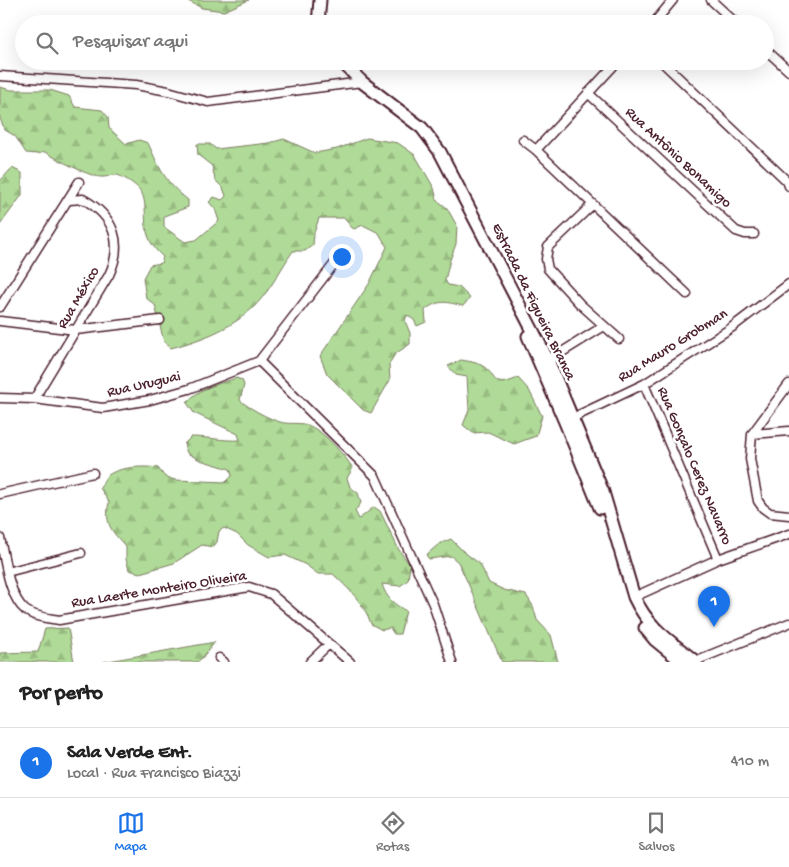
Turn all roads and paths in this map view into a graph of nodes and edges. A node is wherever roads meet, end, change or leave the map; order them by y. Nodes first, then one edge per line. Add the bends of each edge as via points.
1 (320, 0) edge
2 (673, 0) edge
3 (711, 0) edge
4 (319, 15) edge
5 (660, 15) edge
6 (727, 15) edge
7 (774, 57) edge
8 (350, 70) edge
9 (610, 70) edge
10 (670, 70) edge
11 (789, 71) edge
12 (0, 76) edge
13 (362, 82) junction
14 (588, 93) junction
15 (523, 140) dead end
16 (536, 150) junction
17 (79, 182) dead end
18 (789, 186) edge
19 (69, 200) junction
20 (592, 206) junction
21 (754, 234) dead end
22 (341, 255) dead end
23 (789, 284) edge
24 (687, 294) dead end
25 (0, 307) edge
26 (160, 320) dead end
27 (0, 321) edge
28 (604, 326) junction
29 (76, 330) junction
30 (618, 339) dead end
31 (260, 361) junction
32 (545, 364) junction
33 (644, 384) junction
34 (789, 384) edge
35 (0, 398) edge
36 (34, 399) junction
37 (569, 420) junction
38 (789, 431) edge
39 (752, 434) junction
40 (93, 473) dead end
41 (0, 494) edge
42 (789, 515) edge
43 (789, 534) edge
44 (0, 538) edge
45 (81, 553) dead end
46 (718, 559) junction
47 (6, 572) junction
48 (634, 597) junction
49 (789, 624) edge
50 (329, 644) junction
51 (310, 662) edge
52 (350, 662) edge
53 (452, 662) edge
54 (682, 662) edge
55 (695, 662) edge

1 - 4 main road
2 - 5 street
3 - 6 street
7 - 11 street
8 - 13 main road, Estrada da Figueira Branca
9 - 14 street
10 - 18 street
12 - 13 street via 136,85 208,102
13 - 32 main road, Estrada da Figueira Branca via 422,128 440,152 510,285
14 - 16 street
14 - 21 street, Rua Antônio Bonamigo via 736,231
15 - 16 street
16 - 20 street
17 - 19 street
19 - 25 street
19 - 29 street, Rua México via 89,202 106,216 114,235 114,265
20 - 24 street
20 - 28 street via 548,247 546,259 548,269
22 - 31 street
23 - 33 street, Rua Mauro Grobman via 731,328
26 - 29 street
27 - 29 street
28 - 30 street
28 - 32 street
29 - 36 street, Rua México
31 - 36 street, Rua Uruguai via 189,389 103,408
31 - 53 street via 375,476 433,604
32 - 37 main road, Estrada da Figueira Branca
33 - 37 street, Rua Mauro Grobman
33 - 46 street, Rua Gonçalo Cerez Navarro
34 - 39 street
35 - 36 street, Rua Uruguai
37 - 48 main road, Estrada da Figueira Branca via 603,492
37 - 54 main road via 629,600 639,621 655,640
38 - 39 street
39 - 42 street via 750,459 758,501 770,513
40 - 41 street
43 - 46 street
44 - 47 street, Rua Laerte Monteiro Oliveira
45 - 47 street
46 - 48 street
47 - 50 street, Rua Laerte Monteiro Oliveira via 17,599 26,610 59,620 249,587 271,594
48 - 55 main road, Estrada da Figueira Branca via 647,621
49 - 55 street
50 - 51 street
50 - 52 street, Rua Laerte Monteiro Oliveira

